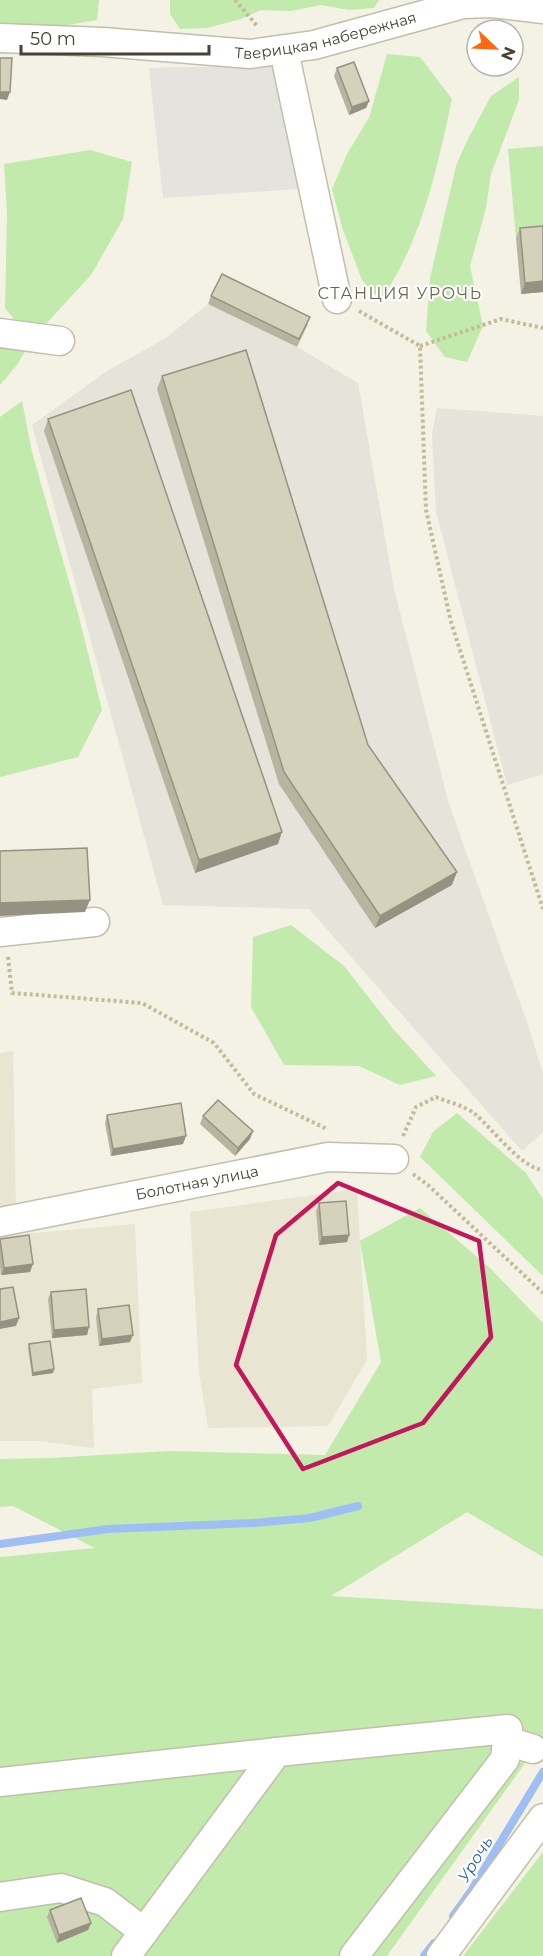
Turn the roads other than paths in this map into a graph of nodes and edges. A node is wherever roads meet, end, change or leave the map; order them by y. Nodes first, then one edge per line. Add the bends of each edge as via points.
1 (543, 9) edge
2 (0, 38) edge
3 (287, 65) dead end
4 (338, 299) road end
5 (0, 333) edge
6 (60, 341) dead end
7 (95, 922) dead end
8 (3, 932) edge
9 (394, 1159) road end
10 (0, 1222) edge
11 (277, 1752) junction
12 (0, 1782) edge
13 (543, 1818) edge
14 (0, 1897) edge
15 (144, 1932) junction
16 (126, 1956) edge
17 (354, 1956) edge
18 (441, 1956) edge

1 - 2 street, Тверицкая набережная via 463,4 314,45 250,54
3 - 4 street
5 - 6 street
7 - 8 street
9 - 10 street, Болотная улица via 328,1157
11 - 12 street
11 - 15 street
11 - 17 street via 516,1740
13 - 18 street
14 - 15 street via 61,1888 105,1902
15 - 16 street

